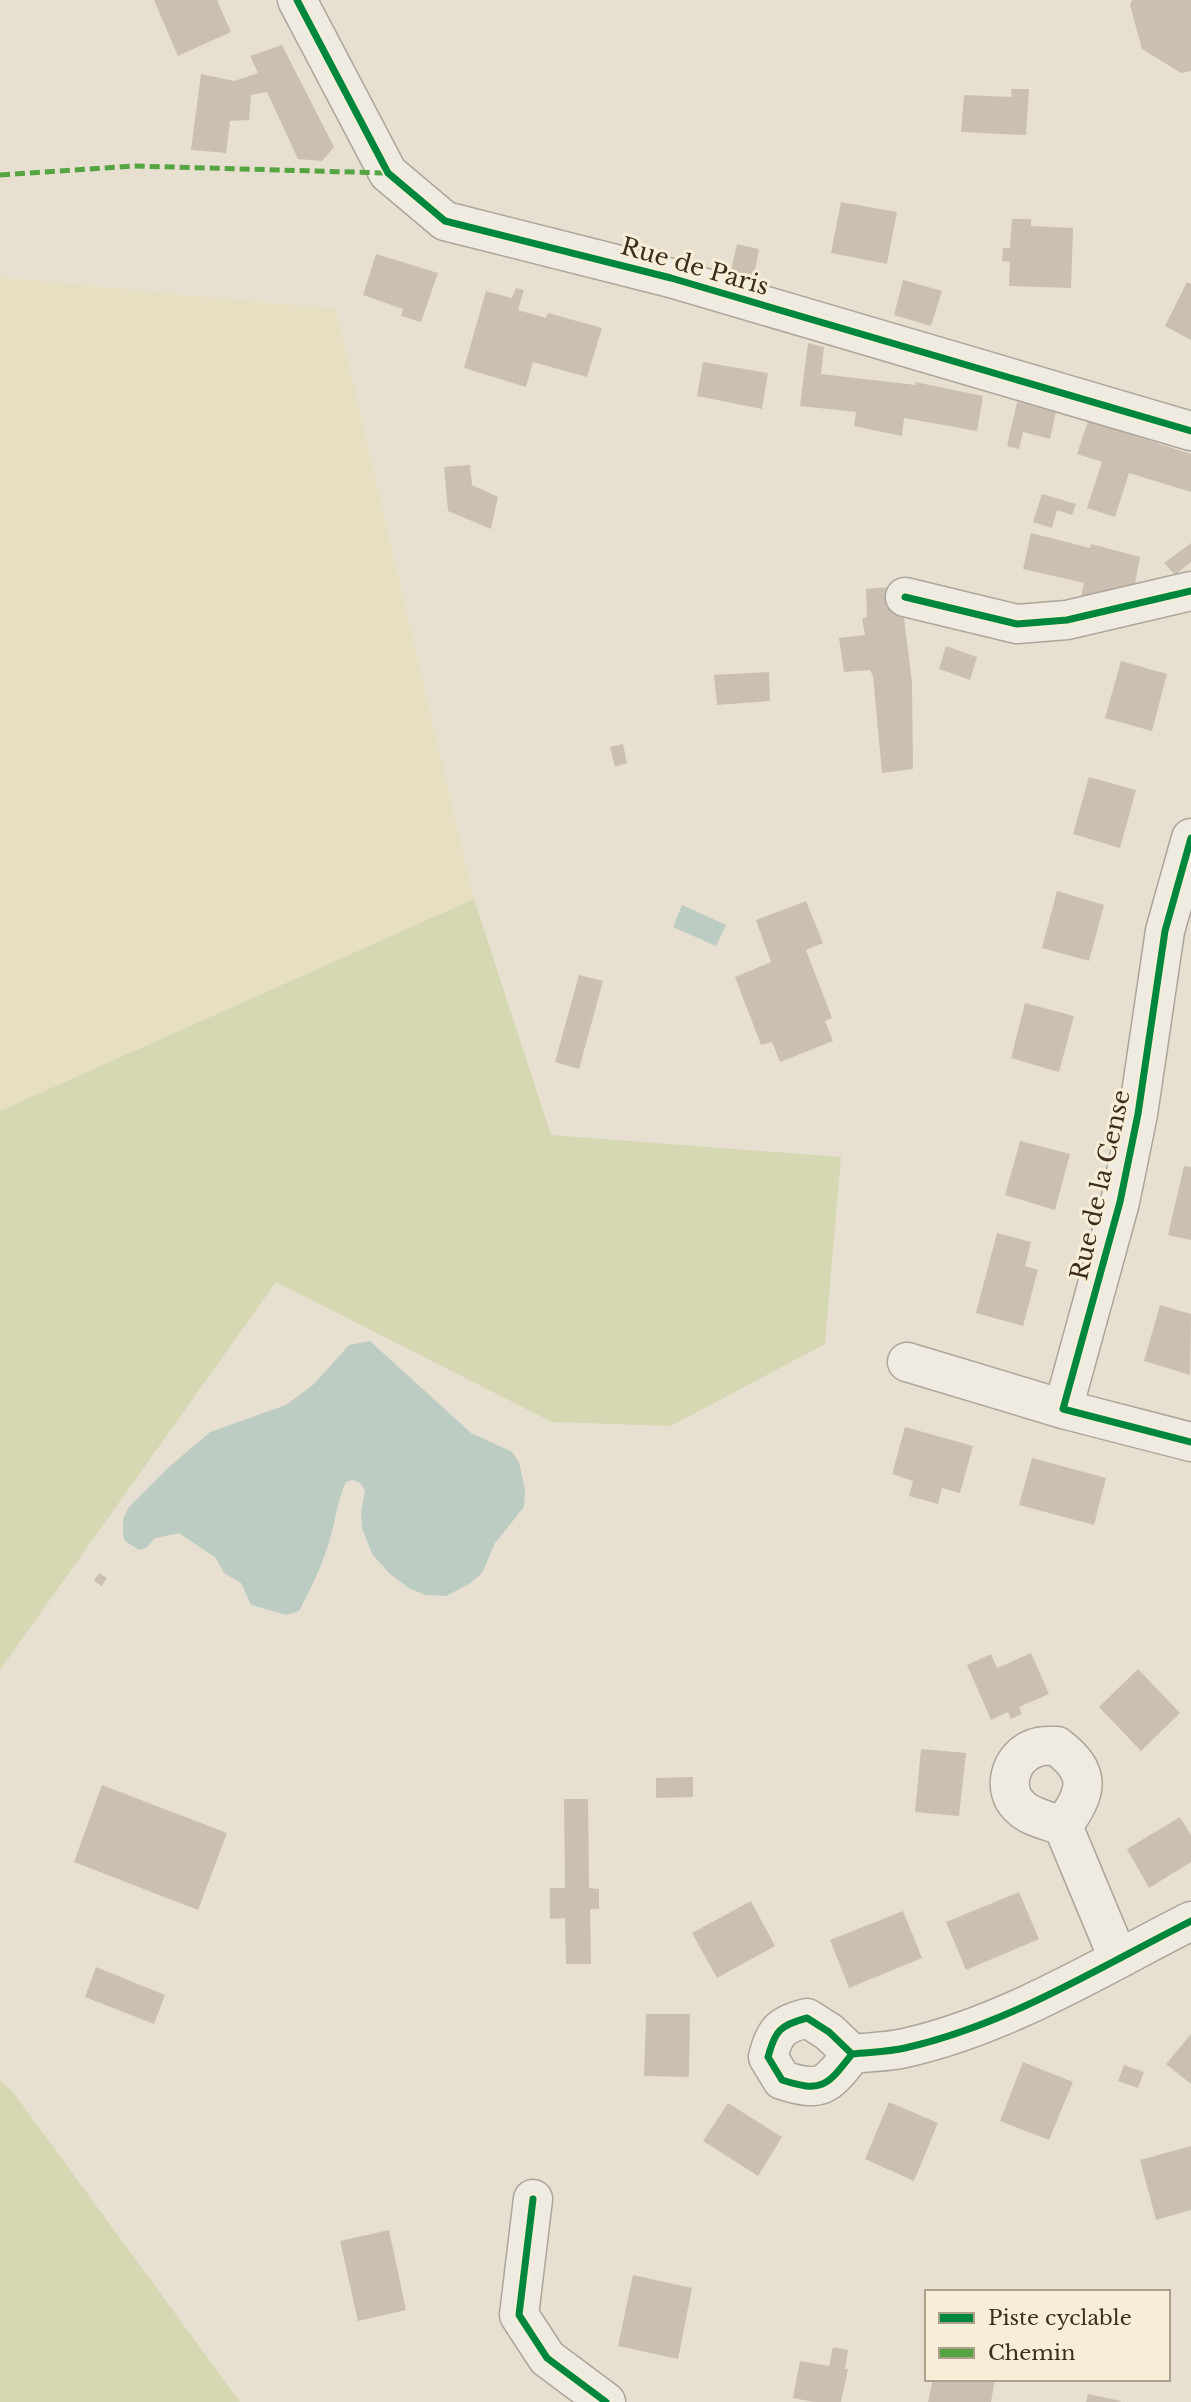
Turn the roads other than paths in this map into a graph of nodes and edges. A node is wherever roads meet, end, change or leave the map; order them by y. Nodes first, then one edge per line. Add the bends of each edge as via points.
1 (297, 0) edge
2 (1191, 431) edge
3 (1191, 591) edge
4 (905, 597) dead end
5 (1191, 838) edge
6 (907, 1362) dead end
7 (1063, 1409) junction
8 (1191, 1442) edge
9 (1063, 1826) dead end
10 (1191, 1921) edge
11 (1118, 1958) junction
12 (852, 2054) dead end
13 (533, 2199) dead end
14 (606, 2402) edge

1 - 2 street, Rue de Paris via 388,173 446,220 671,278
3 - 4 street via 1066,620 1017,624
5 - 7 street, Rue de la Cense via 1165,930 1120,1202
6 - 7 street
7 - 8 street
9 - 11 street
10 - 11 street
11 - 12 street via 1018,2010 962,2031 904,2049
13 - 14 street via 519,2315 547,2358

